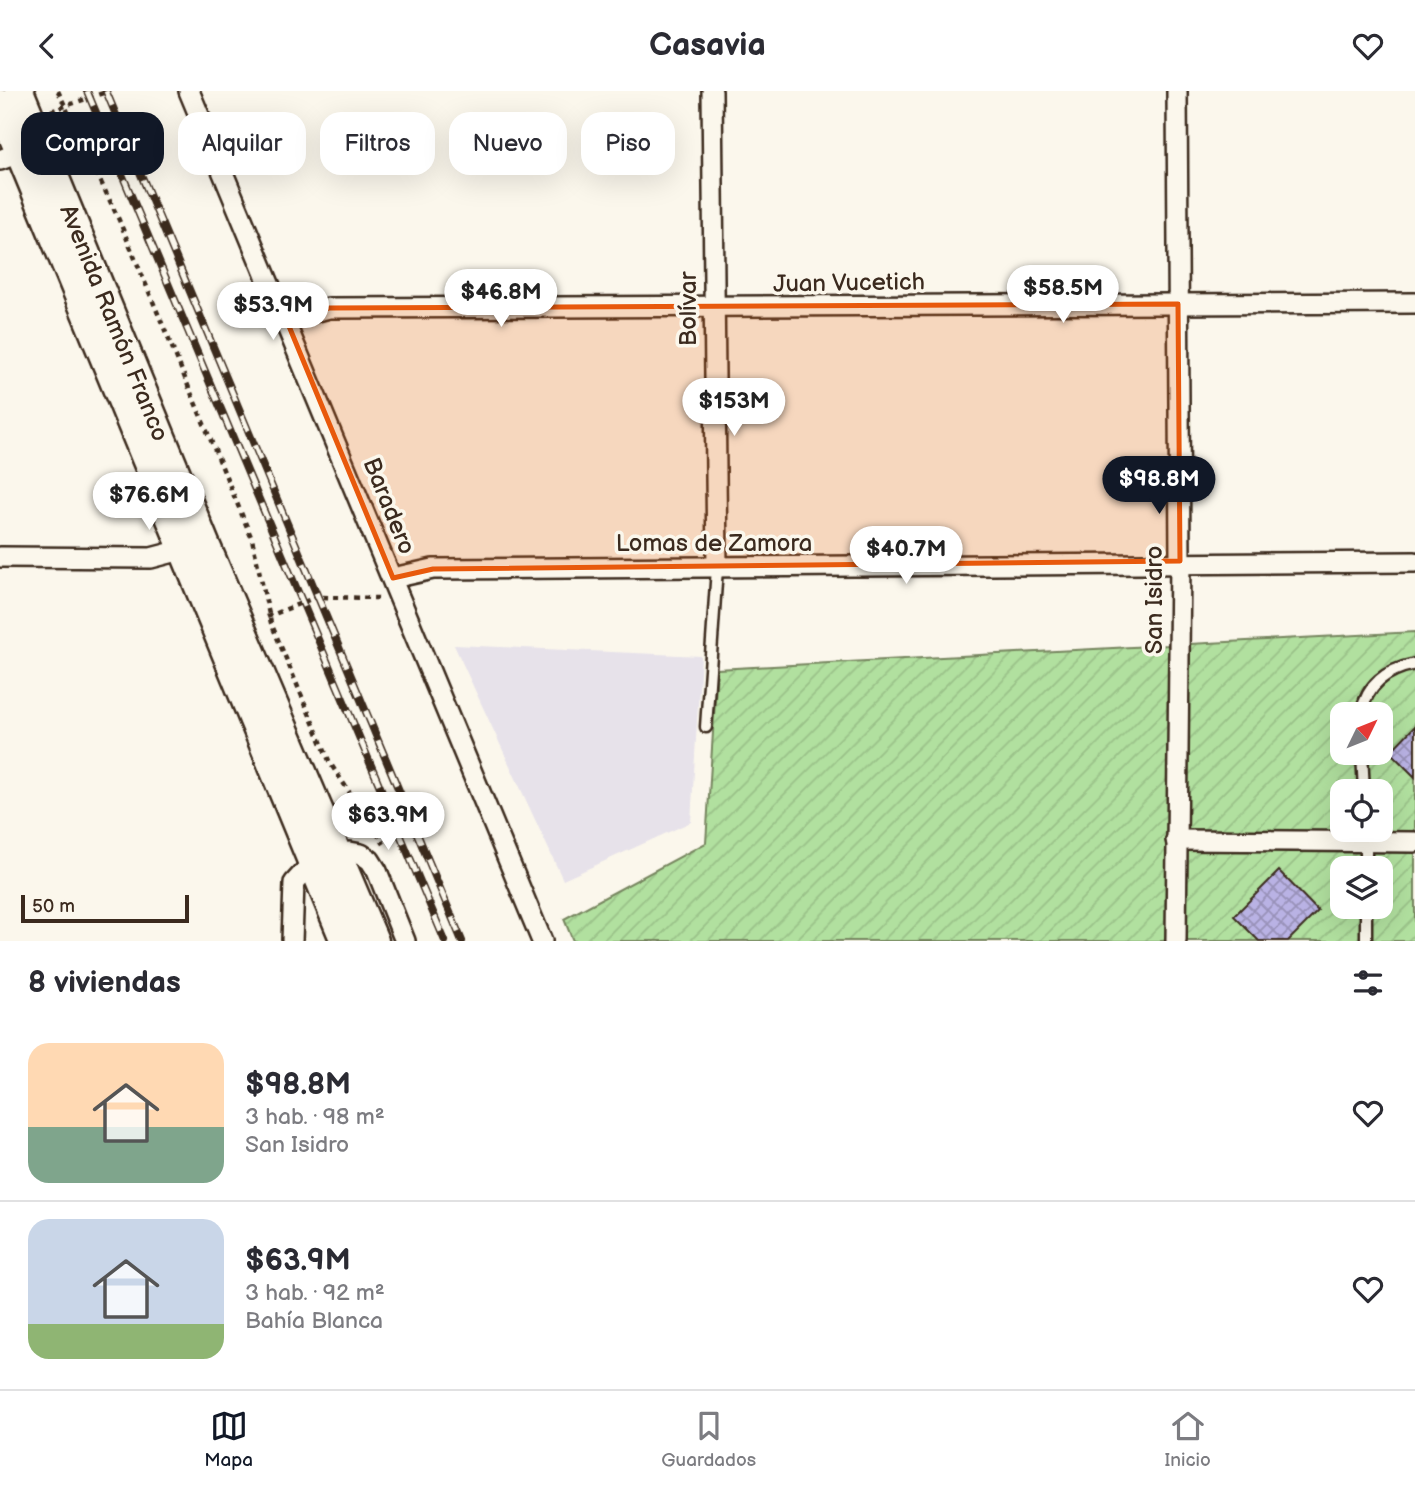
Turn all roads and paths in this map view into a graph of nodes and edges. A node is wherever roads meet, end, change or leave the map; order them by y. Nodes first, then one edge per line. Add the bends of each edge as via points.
1 (19, 91) edge
2 (58, 91) edge
3 (109, 91) edge
4 (189, 91) edge
5 (712, 91) edge
6 (1177, 91) edge
7 (0, 104) edge
8 (63, 106) junction
9 (57, 112) edge
10 (21, 118) edge
11 (21, 141) edge
12 (36, 175) edge
13 (1415, 303) edge
14 (1178, 304) junction
15 (712, 309) junction
16 (286, 319) junction
17 (194, 547) junction
18 (0, 557) edge
19 (1180, 561) junction
20 (1415, 562) edge
21 (716, 568) junction
22 (393, 578) junction
23 (401, 598) junction
24 (270, 616) junction
25 (261, 619) dead end
26 (1415, 664) edge
27 (1363, 702) edge
28 (706, 727) dead end
29 (1330, 837) edge
30 (1393, 839) edge
31 (1176, 840) junction
32 (1415, 842) edge
33 (389, 855) dead end
34 (325, 858) junction
35 (1366, 919) edge
36 (292, 941) edge
37 (345, 941) edge
38 (374, 941) edge
39 (405, 941) edge
40 (542, 941) edge
41 (1176, 941) edge
42 (1366, 941) edge

1 - 10 main road, Avenida Ramón Franco
2 - 8 path
3 - 8 path
4 - 16 street, Baradero
5 - 15 street, Bolívar
6 - 14 street, San Isidro
7 - 11 main road, Avenida Ramón Franco
8 - 9 path
8 - 24 path via 119,220 252,539
12 - 17 main road, Avenida Ramón Franco
13 - 14 street, Juan Vucetich
14 - 15 street, Juan Vucetich
14 - 19 street, San Isidro
15 - 16 street, Juan Vucetich via 328,308
15 - 21 street, Bolívar
16 - 22 street, Baradero
17 - 18 street via 151,558
17 - 34 main road, Avenida Ramón Franco
19 - 20 street, Lomas de Zamora
19 - 21 street, Lomas de Zamora
19 - 31 street, San Isidro
21 - 22 street, Lomas de Zamora via 433,569
21 - 28 lane
22 - 23 street, Baradero
23 - 24 path via 316,597
23 - 40 street, Baradero
24 - 25 path
24 - 33 path via 330,763
26 - 27 lane via 1387,673 1375,682
29 - 31 street
30 - 32 street
31 - 41 street, San Isidro
34 - 36 street via 294,883
34 - 37 main road, Avenida Ramón Franco
34 - 38 main road, Avenida Ramón Franco
34 - 39 street via 350,852 370,860
35 - 42 lane

